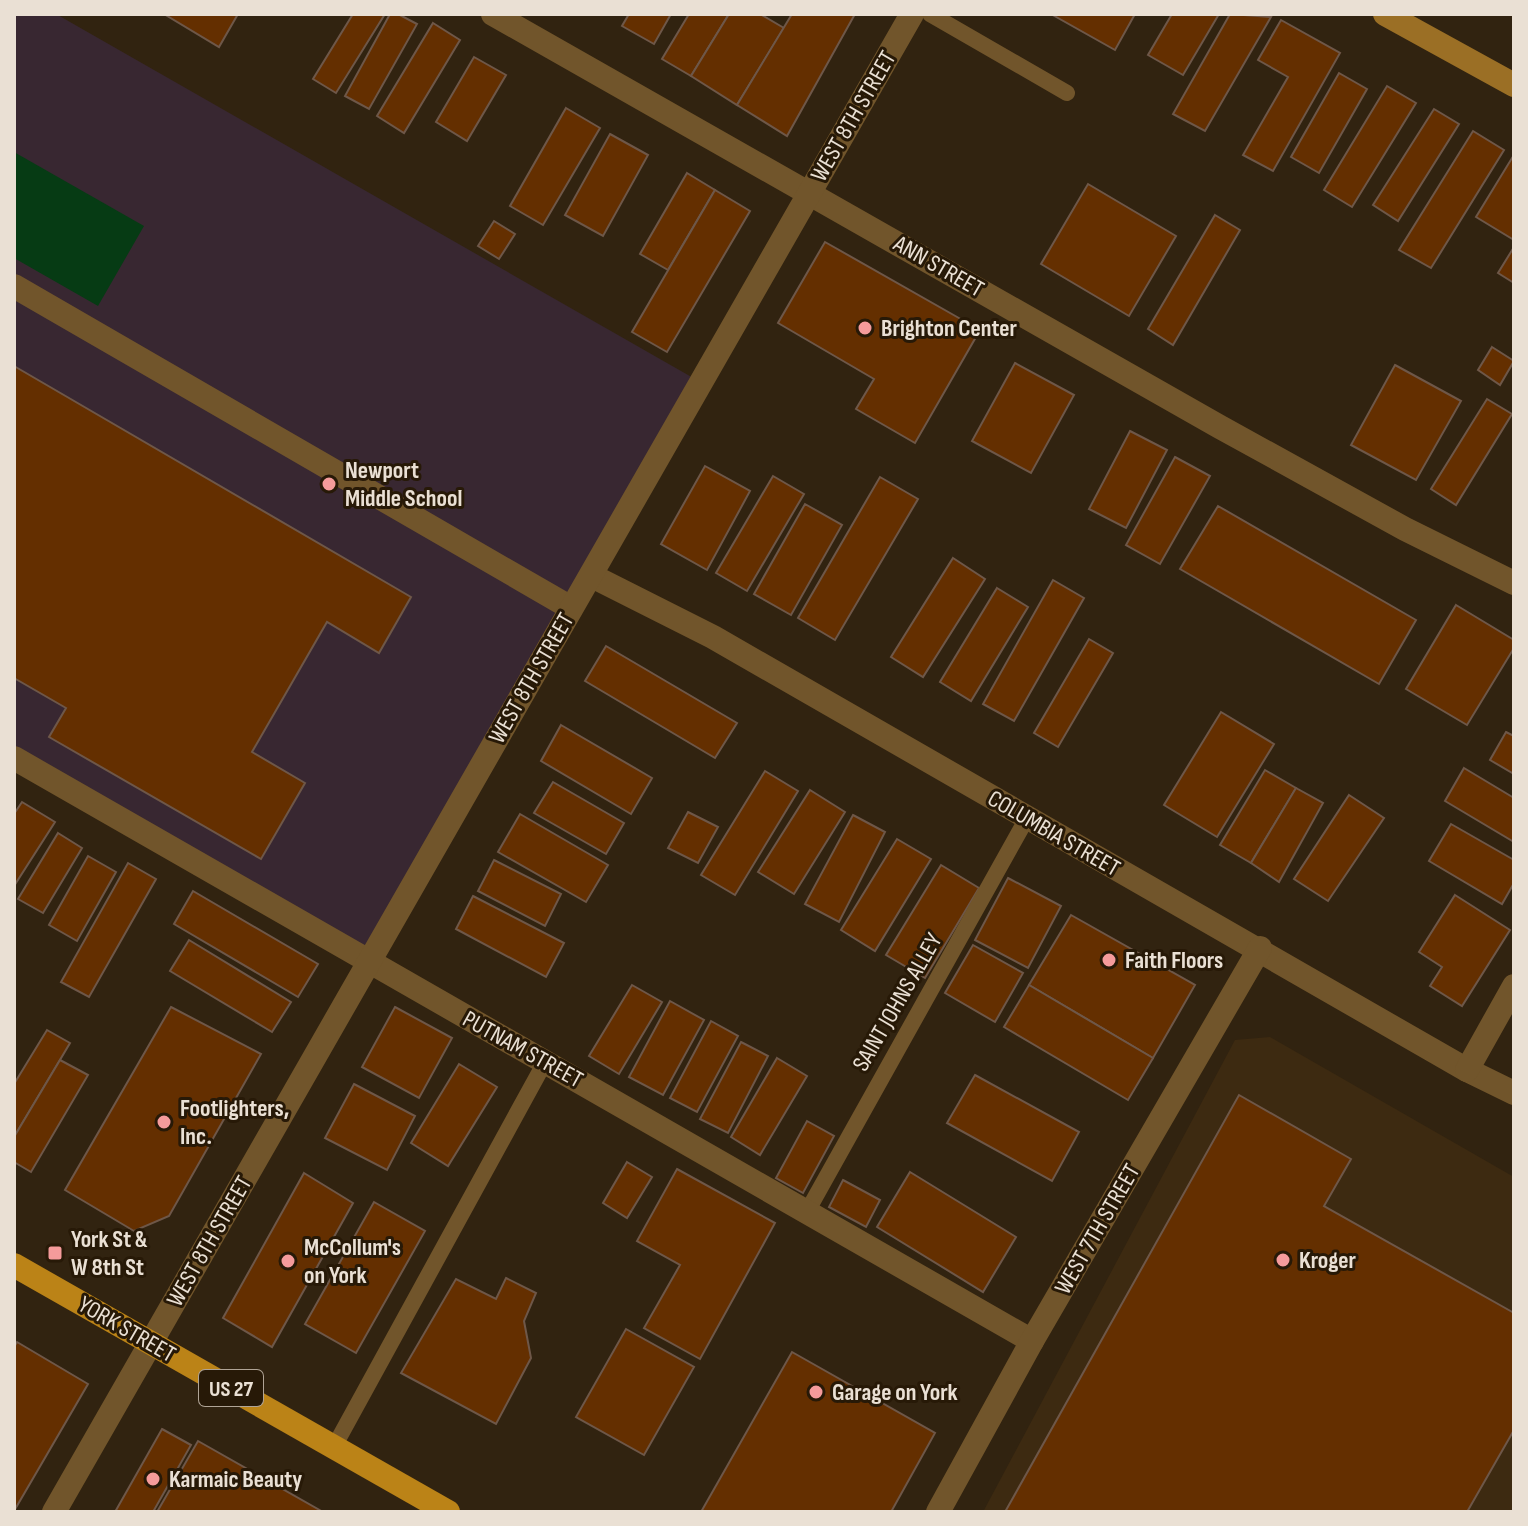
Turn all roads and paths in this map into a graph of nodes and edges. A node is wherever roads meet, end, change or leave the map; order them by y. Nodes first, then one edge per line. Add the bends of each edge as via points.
1 (493, 14) edge
2 (912, 14) edge
3 (930, 14) edge
4 (1385, 14) edge
5 (1514, 85) edge
6 (1067, 93) dead end
7 (810, 192) junction
8 (14, 286) edge
9 (592, 576) junction
10 (1514, 583) edge
11 (571, 608) junction
12 (14, 758) edge
13 (1027, 818) junction
14 (1260, 948) junction
15 (370, 964) junction
16 (1514, 986) edge
17 (545, 1062) junction
18 (1467, 1070) junction
19 (1514, 1093) edge
20 (808, 1210) junction
21 (14, 1265) edge
22 (1032, 1341) junction
23 (150, 1343) junction
24 (334, 1447) junction
25 (54, 1512) edge
26 (448, 1512) edge
27 (938, 1512) edge

1 - 7 street, ANN STREET
2 - 7 street, WEST 8TH STREET
3 - 6 lane
4 - 5 street
7 - 9 street, WEST 8TH STREET
7 - 10 street, ANN STREET via 1233,434
8 - 11 street
9 - 11 street, WEST 8TH STREET
9 - 13 street, COLUMBIA STREET via 713,637
11 - 15 street, WEST 8TH STREET
12 - 15 street, PUTNAM STREET
13 - 14 street, COLUMBIA STREET
13 - 20 lane, SAINT JOHNS ALLEY
14 - 18 street, COLUMBIA STREET
14 - 22 street, WEST 7TH STREET
15 - 17 street, PUTNAM STREET
15 - 23 street, WEST 8TH STREET
16 - 18 street
17 - 20 street, PUTNAM STREET
17 - 24 lane
18 - 19 street, COLUMBIA STREET
20 - 22 street, PUTNAM STREET
21 - 23 main road, YORK STREET / US 27
22 - 27 street, WEST 7TH STREET
23 - 24 main road, YORK STREET / US 27
23 - 25 street, WEST 8TH STREET
24 - 26 main road, YORK STREET / US 27

